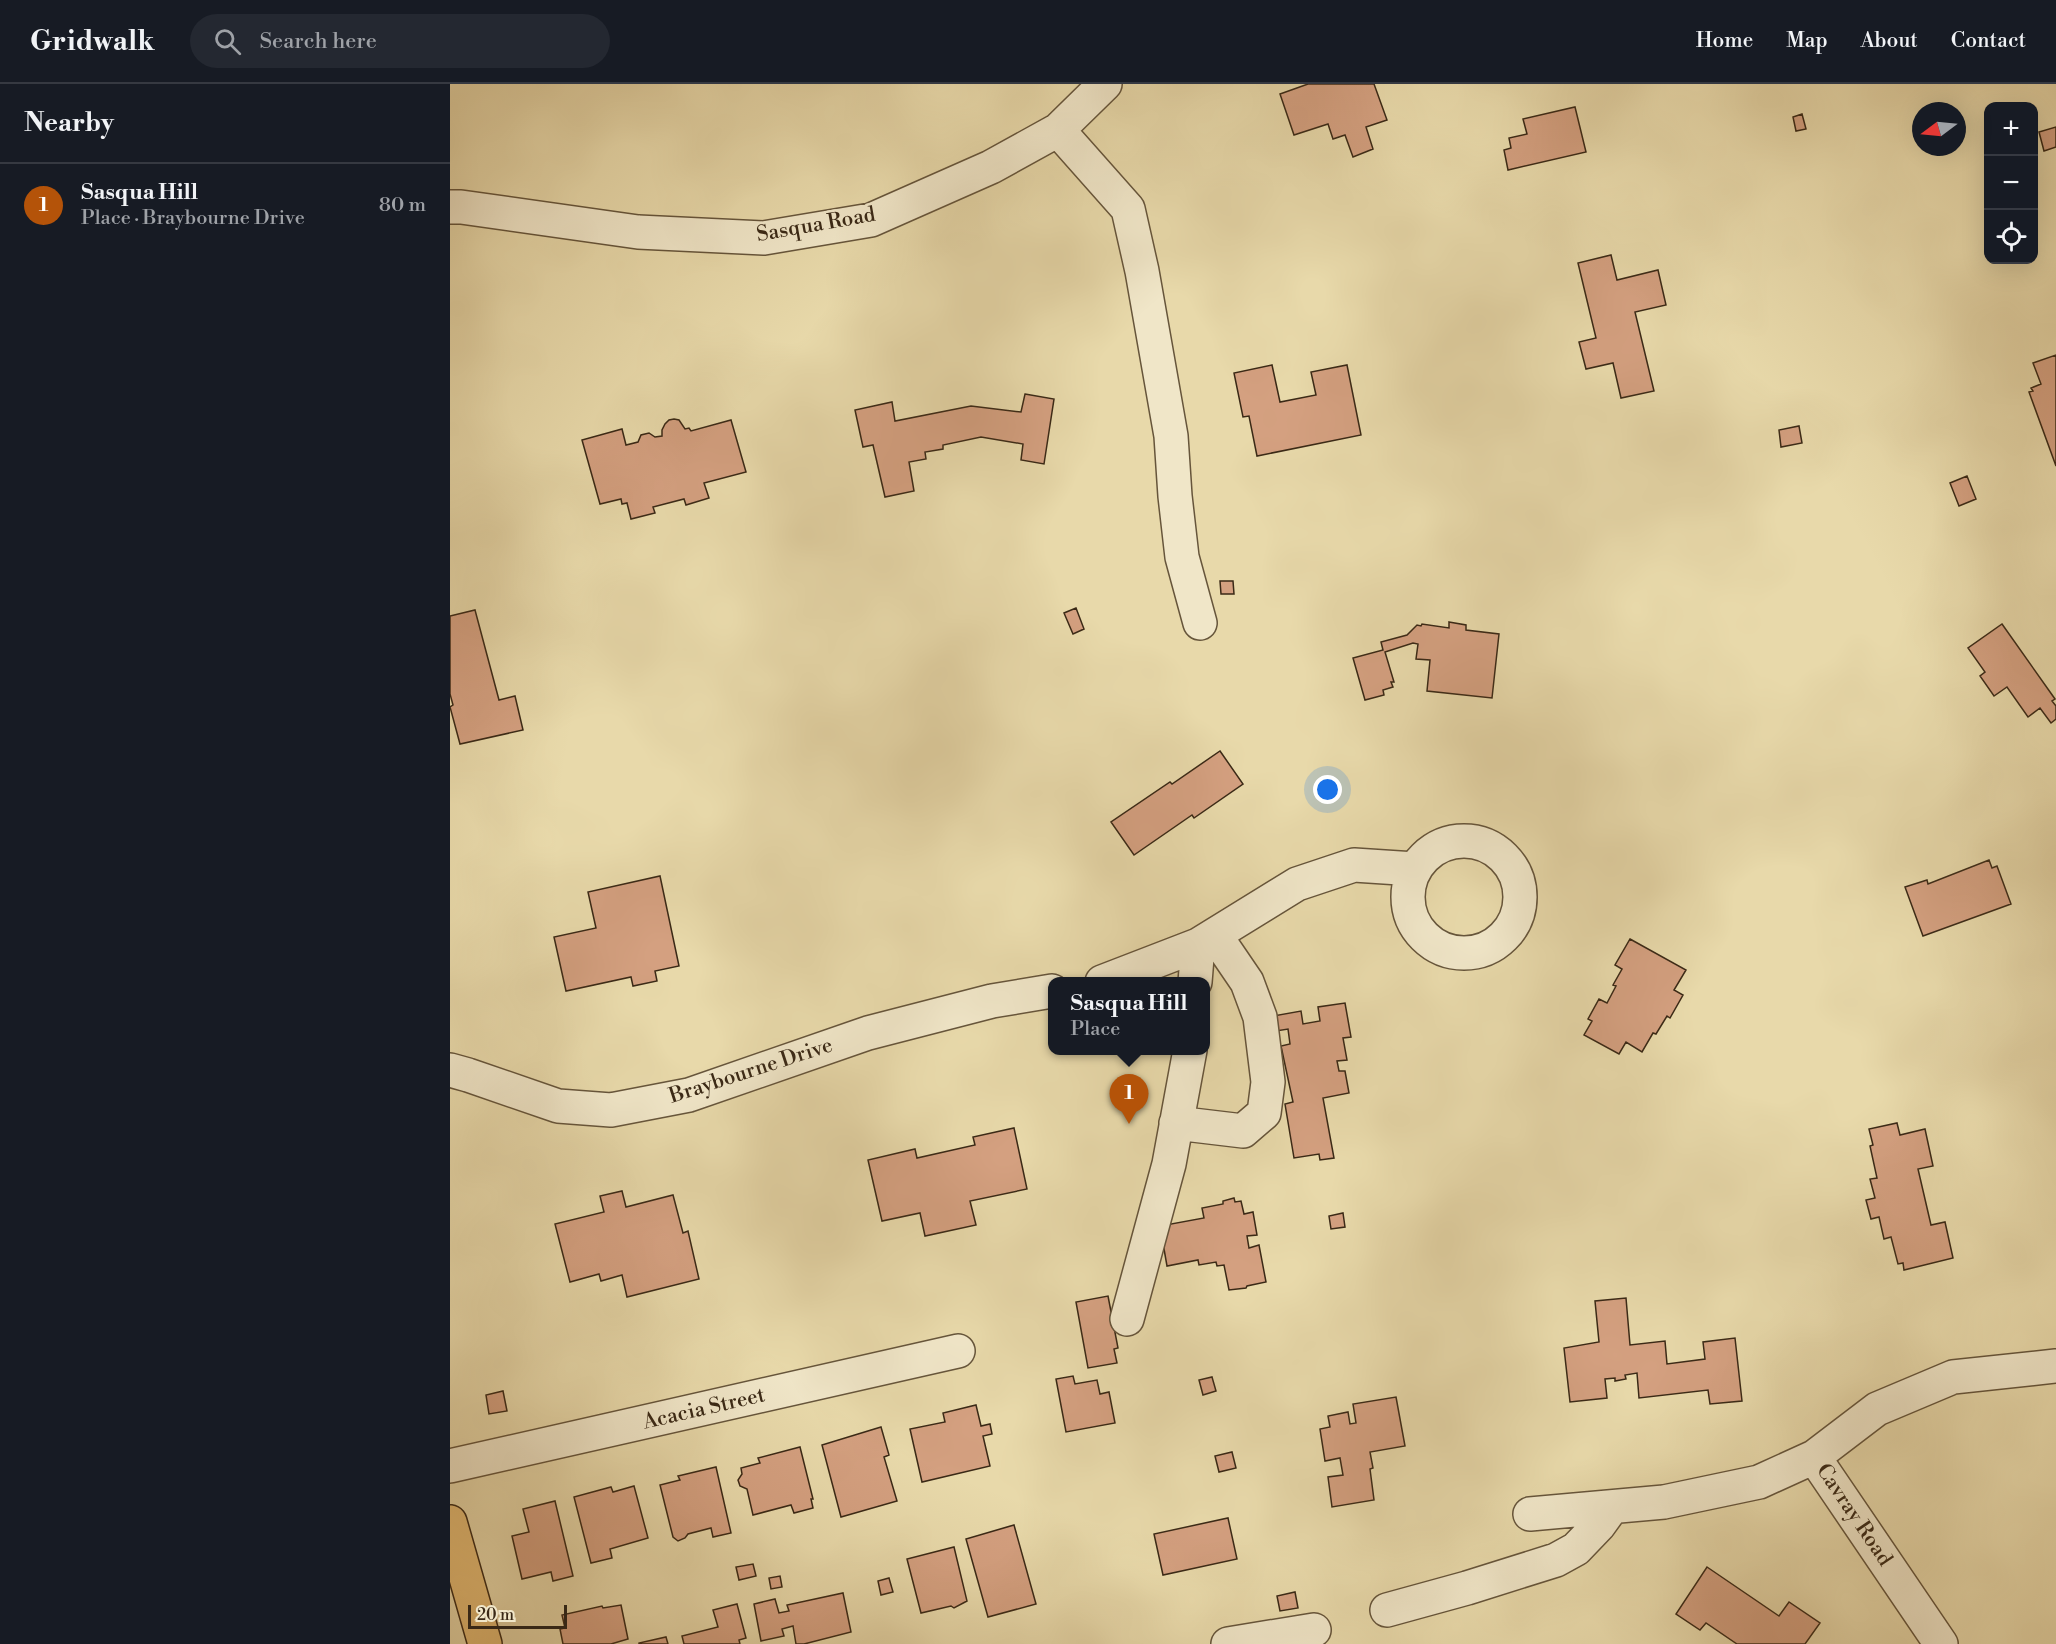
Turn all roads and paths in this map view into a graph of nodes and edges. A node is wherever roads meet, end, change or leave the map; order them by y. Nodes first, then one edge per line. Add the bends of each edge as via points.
1 (1105, 84) edge
2 (1058, 130) junction
3 (450, 207) edge
4 (1200, 623) dead end
5 (1415, 869) dead end
6 (1207, 940) junction
7 (1112, 977) edge
8 (1196, 977) edge
9 (1048, 992) edge
10 (1189, 1055) edge
11 (450, 1070) edge
12 (1176, 1123) junction
13 (1127, 1318) dead end
14 (958, 1351) dead end
15 (2056, 1366) edge
16 (1814, 1457) junction
17 (450, 1466) edge
18 (1612, 1507) junction
19 (1530, 1514) dead end
20 (450, 1522) edge
21 (1387, 1610) dead end
22 (1314, 1630) dead end
23 (479, 1642) edge
24 (1228, 1644) edge
25 (1941, 1644) edge

1 - 2 street, Sasqua Road
2 - 3 street, Sasqua Road via 991,166 871,220 764,238 638,232
2 - 4 street via 1128,209 1171,436 1182,557
5 - 6 street via 1354,865 1297,884
6 - 7 street
6 - 8 street
6 - 12 street via 1246,982 1260,1017 1268,1082 1264,1113 1243,1131
9 - 11 street, Braybourne Drive via 992,1001 868,1033 688,1095 611,1110 558,1106
10 - 12 street
12 - 13 street via 1169,1164
14 - 17 street, Acacia Street
15 - 16 street, Cavray Road via 1953,1377 1877,1409
16 - 18 street via 1759,1482 1664,1502
16 - 25 street, Cavray Road
18 - 19 street
18 - 21 street via 1576,1548 1556,1560
20 - 23 main road
22 - 24 street

